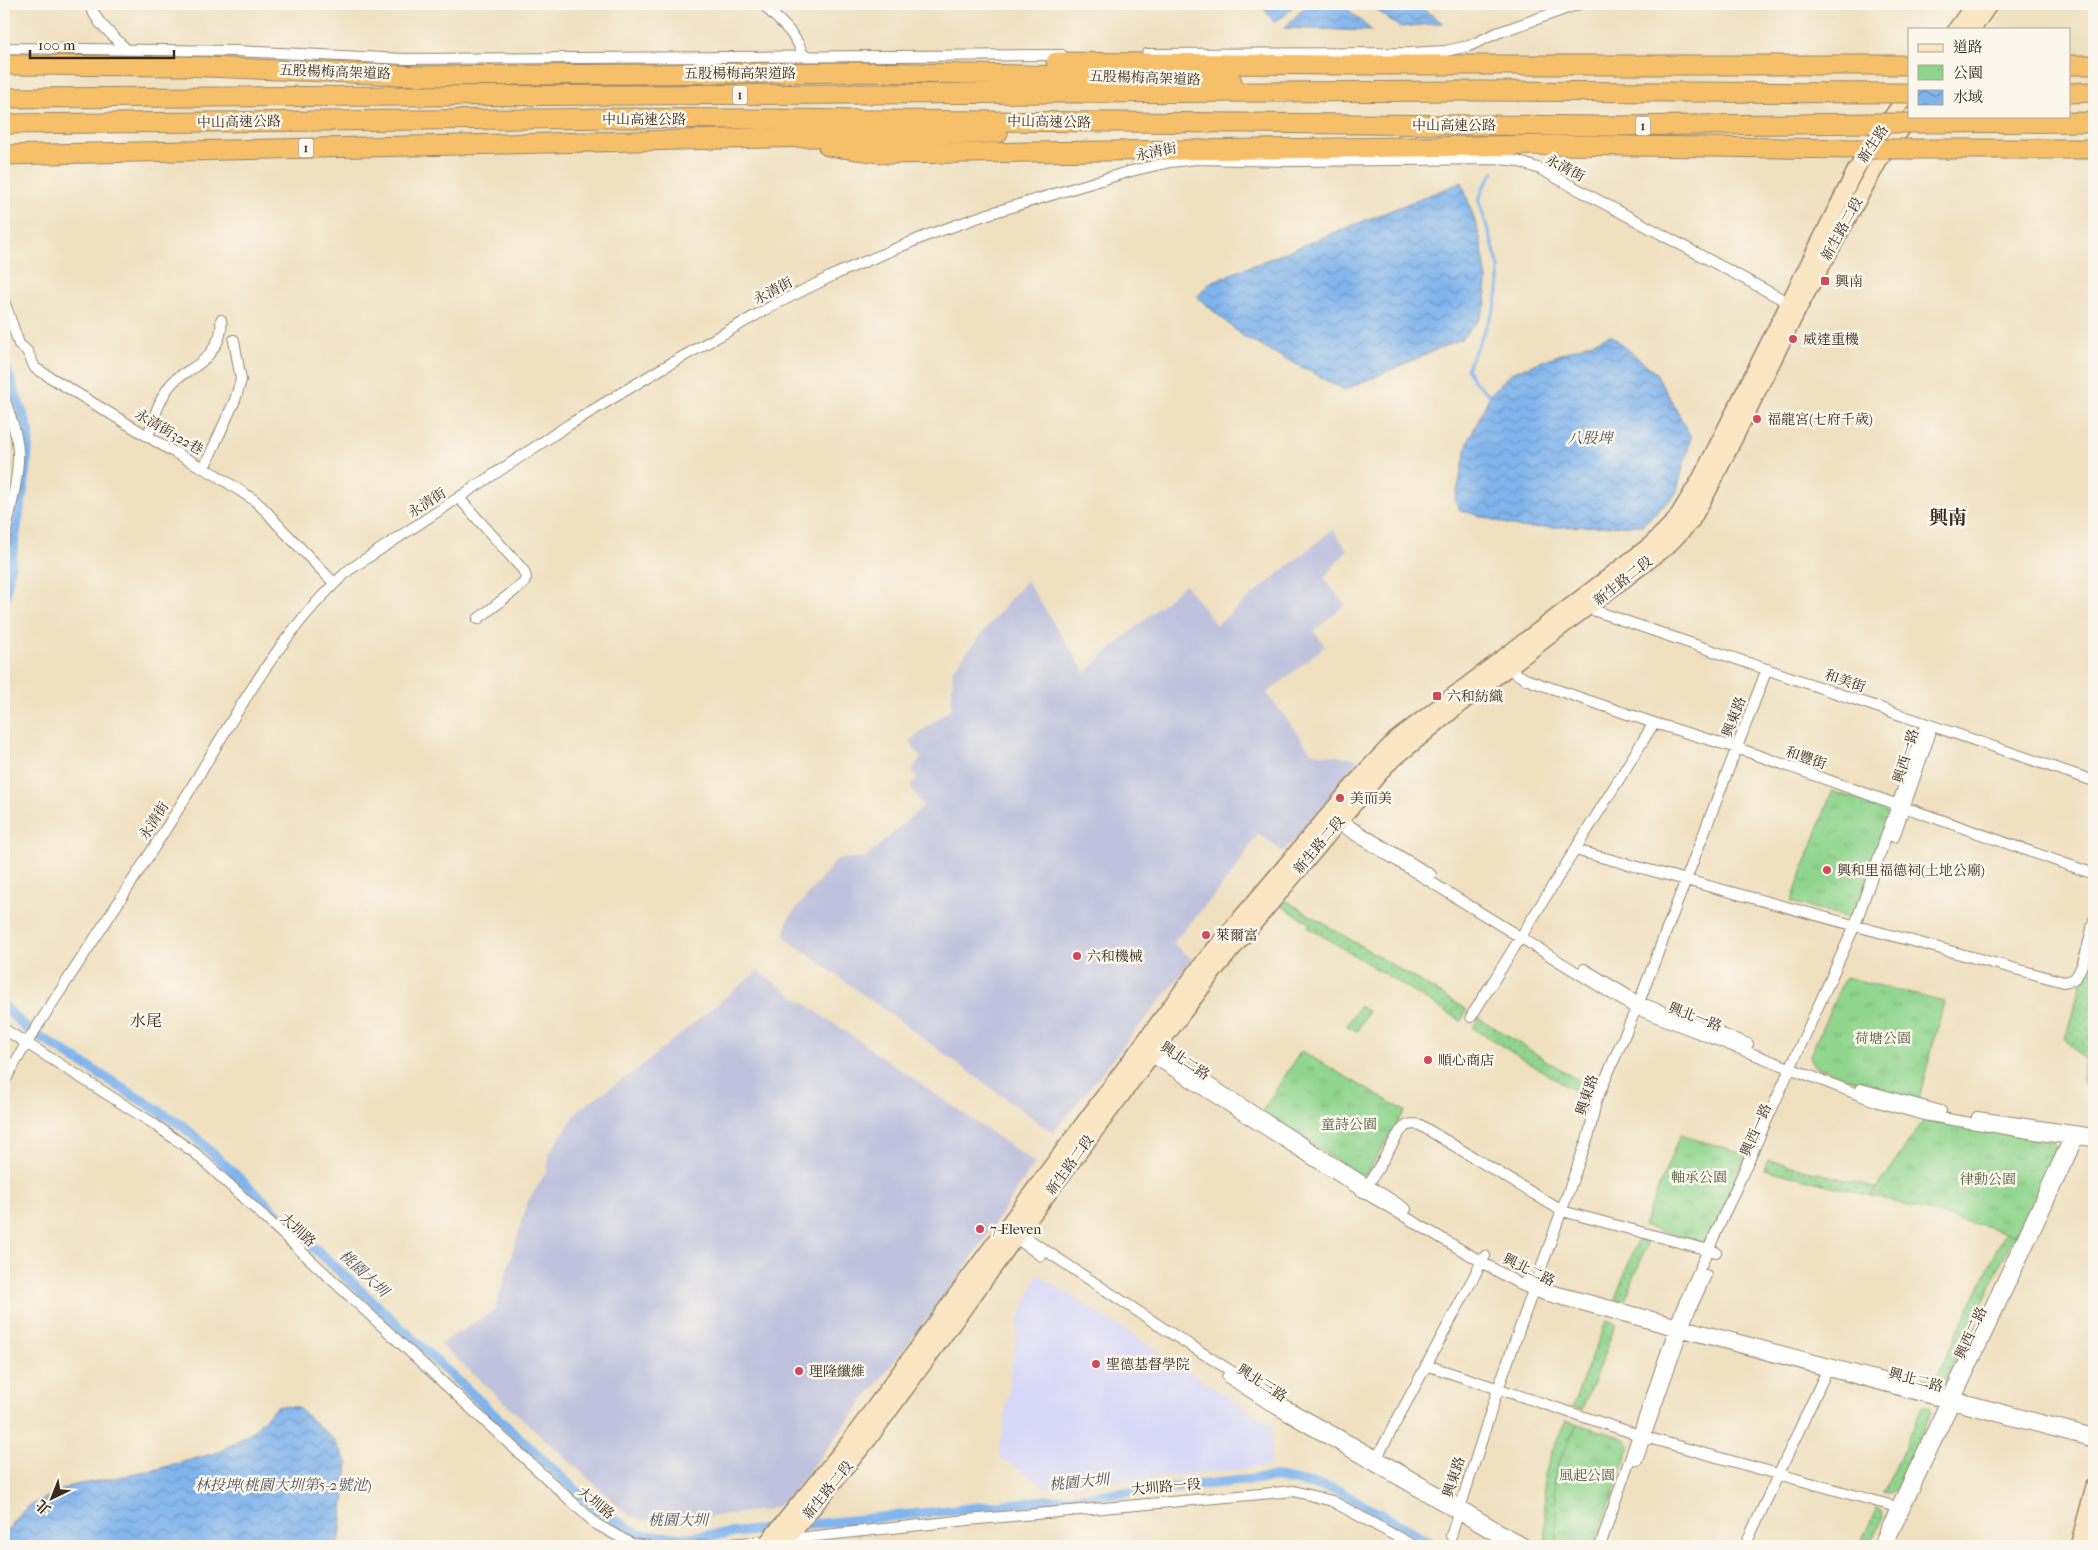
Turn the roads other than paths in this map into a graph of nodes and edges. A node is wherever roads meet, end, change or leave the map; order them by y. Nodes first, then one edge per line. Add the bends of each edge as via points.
1 (88, 4) edge
2 (763, 4) edge
3 (1579, 4) edge
4 (1974, 4) edge
5 (1990, 4) edge
6 (1957, 28) edge
7 (1974, 28) edge
8 (4, 48) edge
9 (125, 48) junction
10 (803, 56) junction
11 (1908, 64) edge
12 (11, 65) edge
13 (2070, 65) edge
14 (2094, 65) edge
15 (859, 72) junction
16 (1476, 92) junction
17 (2070, 92) edge
18 (2094, 92) edge
19 (1904, 93) edge
20 (4, 98) edge
21 (1916, 120) edge
22 (2094, 122) edge
23 (4, 124) edge
24 (1415, 125) junction
25 (762, 138) junction
26 (2094, 149) edge
27 (4, 155) edge
28 (1880, 160) joint
29 (1855, 172) joint
30 (4, 301) edge
31 (1794, 305) junction
32 (221, 320) dead end
33 (234, 340) dead end
34 (4, 398) edge
35 (148, 436) junction
36 (204, 468) junction
37 (459, 498) junction
38 (4, 540) edge
39 (334, 583) junction
40 (1587, 608) junction
41 (478, 619) dead end
42 (1509, 669) junction
43 (1767, 669) junction
44 (1654, 723) junction
45 (1930, 725) junction
46 (1737, 748) junction
47 (2094, 781) edge
48 (1901, 806) junction
49 (1335, 819) junction
50 (1575, 850) junction
51 (2094, 874) edge
52 (1685, 881) junction
53 (2094, 920) edge
54 (1859, 926) junction
55 (1522, 935) junction
56 (1637, 1005) junction
57 (1471, 1017) dead end
58 (4, 1029) edge
59 (26, 1044) junction
60 (1150, 1049) junction
61 (1796, 1067) junction
62 (4, 1082) edge
63 (2094, 1134) edge
64 (2074, 1136) junction
65 (2094, 1141) edge
66 (1365, 1189) junction
67 (1562, 1211) junction
68 (1013, 1234) junction
69 (1713, 1251) junction
70 (1483, 1259) junction
71 (1534, 1287) junction
72 (1679, 1327) junction
73 (1426, 1365) junction
74 (1829, 1366) junction
75 (1498, 1389) junction
76 (1950, 1399) junction
77 (2094, 1434) edge
78 (1642, 1436) junction
79 (2094, 1442) edge
80 (1375, 1460) junction
81 (1780, 1473) junction
82 (2094, 1486) edge
83 (1901, 1508) junction
84 (1458, 1510) junction
85 (1451, 1536) dead end
86 (776, 1543) edge
87 (648, 1546) edge
88 (700, 1546) edge
89 (1414, 1546) edge
90 (1513, 1546) edge
91 (1528, 1546) edge
92 (1600, 1546) edge
93 (1607, 1546) edge
94 (1745, 1546) edge
95 (1878, 1546) edge
96 (1887, 1546) edge
97 (2078, 1546) edge

1 - 9 street via 100,24
2 - 10 street via 794,36
3 - 10 street via 1469,46 1428,53
4 - 6 main road
5 - 7 main road
8 - 9 street
9 - 10 street via 404,59
11 - 15 highway via 1030,62
12 - 15 highway, 五股楊梅高架道路 / 1 via 183,66 421,76
13 - 14 highway
15 - 16 highway, 五股楊梅高架道路 / 1 via 1134,76
16 - 19 highway, 中山高速公路 / 1
16 - 20 highway, 中山高速公路 / 1
17 - 18 highway
19 - 29 main road, 新生路
21 - 22 highway, 中山高速公路 / 1
21 - 24 highway, 中山高速公路 / 1, bridge via 1608,126
21 - 28 main road, 新生路
23 - 24 highway, 中山高速公路 / 1 via 625,118
24 - 25 highway, 1
25 - 26 highway, bridge via 888,154 1555,145
25 - 27 highway, 1
28 - 31 main road, 新生路二段
29 - 31 main road, 新生路二段
30 - 35 street, 永清街322巷 via 19,344 35,368
31 - 37 street, 永清街 via 1540,169 1517,161 1196,158 1132,171 988,214 838,273 661,369 570,424
31 - 40 main road, 新生路二段 via 1710,488 1691,522 1667,547
31 - 49 main road, 新生路二段 via 1675,520 1650,545 1395,740 1366,770
32 - 35 street via 223,329 219,339 202,362 174,380
33 - 36 street via 241,380
34 - 38 street via 18,450
35 - 36 street, 永清街322巷
36 - 39 street, 永清街322巷 via 254,500
37 - 39 street, 永清街
37 - 41 street via 526,577 524,583
39 - 59 street, 永清街 via 309,610 243,701 182,803
40 - 42 main road, 新生路二段
40 - 43 street, 和美街
42 - 44 street, 和豐街 via 1525,679
42 - 49 main road, 新生路二段 via 1463,702 1387,765
43 - 45 street, 和美街
43 - 46 street, 興東路
44 - 46 street, 和豐街
44 - 50 street
45 - 47 street, 和美街
45 - 48 street, 興西一路 via 1930,734
46 - 48 street, 和豐街
46 - 52 street, 興東路
48 - 51 street, 和豐街
48 - 54 street, 興西一路
49 - 55 street
49 - 60 main road, 新生路二段 via 1204,961
50 - 52 street
50 - 55 street
52 - 54 street
52 - 56 street, 興東路
53 - 54 street via 2081,968 2075,978 2064,982
54 - 61 street, 興西一路
55 - 56 street
55 - 57 street
56 - 61 street
56 - 67 street, 興東路 via 1596,1101 1589,1134
58 - 59 street, 大圳路
59 - 62 street, 永清街
59 - 87 street, 大圳路 via 195,1153 596,1524 632,1544
60 - 66 street, 興北二路
60 - 68 main road, 新生路二段
61 - 64 street via 1878,1102 1924,1115
61 - 69 street, 興西一路
63 - 64 street
64 - 65 street
64 - 76 street
66 - 67 street via 1405,1126 1413,1124 1420,1125
66 - 70 street, 興北二路
67 - 69 street
67 - 71 street, 興東路
68 - 80 street, 興北三路 via 1276,1409
68 - 86 main road, 新生路二段 via 869,1439 813,1509
68 - 86 main road, 新生路二段 via 966,1281 848,1443 794,1507
69 - 72 street
70 - 71 street, 興北二路
70 - 73 street
71 - 72 street, 興北二路
71 - 75 street, 興東路
72 - 74 street, 興北二路
72 - 78 street
73 - 75 street
73 - 80 street
74 - 76 street, 興北二路
74 - 81 street
75 - 78 street
75 - 84 street, 興東路
76 - 77 street, 興北二路
76 - 79 street, 興北二路
76 - 83 street
78 - 81 street
78 - 92 street
78 - 93 street
80 - 84 street, 興北三路
81 - 83 street
81 - 94 street
82 - 97 main road
83 - 95 street
83 - 96 street
84 - 85 street, 興東路
84 - 90 street
84 - 91 street
86 - 88 street
86 - 89 street, 大圳路一段 via 968,1520 1294,1491 1332,1501

